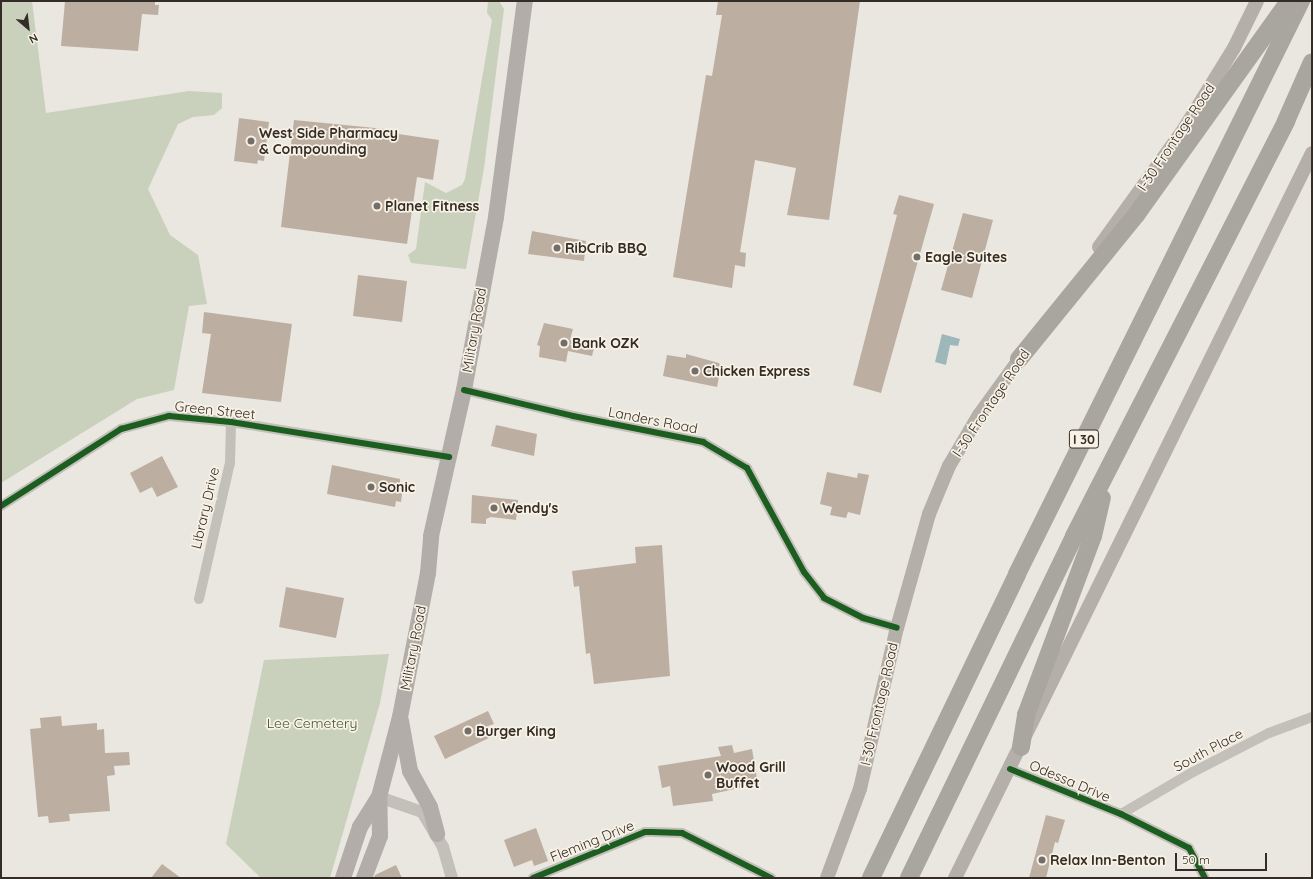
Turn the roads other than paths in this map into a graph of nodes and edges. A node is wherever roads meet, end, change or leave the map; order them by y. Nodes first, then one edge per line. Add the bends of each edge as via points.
1 (525, 1) edge
2 (1257, 1) edge
3 (1289, 1) edge
4 (1301, 1) edge
5 (1312, 62) edge
6 (1312, 153) edge
7 (1020, 359) junction
8 (464, 390) junction
9 (231, 422) junction
10 (449, 457) junction
11 (1107, 474) junction
12 (1, 506) edge
13 (199, 599) dead end
14 (897, 628) junction
15 (400, 717) junction
16 (1312, 717) edge
17 (1021, 747) junction
18 (1010, 769) junction
19 (379, 797) junction
20 (1121, 814) junction
21 (437, 834) junction
22 (343, 878) edge
23 (364, 878) edge
24 (452, 878) edge
25 (533, 878) edge
26 (771, 878) edge
27 (826, 878) edge
28 (871, 878) edge
29 (909, 878) edge
30 (955, 878) edge
31 (1205, 878) edge

1 - 8 main road, Military Road via 497,209
2 - 7 main road, I-30 Frontage Road via 1234,48 1184,130
3 - 7 highway via 1136,215
4 - 28 highway, I 30 via 1016,574
5 - 11 highway, I 30 via 1286,121
6 - 17 main road
7 - 14 main road, I-30 Frontage Road via 979,415 949,466 929,514
8 - 10 main road, Military Road
8 - 14 street, Landers Road via 573,416 703,442 748,468 804,572 824,598 864,618
9 - 10 street, Green Street
9 - 12 street, Green Street via 181,416 140,422 103,439
9 - 13 street, Library Drive via 230,463
10 - 15 main road, Military Road via 431,536 428,573
11 - 17 highway via 1093,536 1026,715
11 - 29 highway, I 30 via 1074,536
14 - 27 main road, I-30 Frontage Road via 860,789
15 - 19 main road, Military Road
15 - 21 main road via 410,771 430,807
16 - 20 street, South Place via 1270,734 1193,772
17 - 18 main road
18 - 20 street, Odessa Drive
18 - 30 main road
19 - 21 street via 422,812
19 - 22 main road, Military Road via 360,827
19 - 23 main road, Military Road via 380,836
20 - 31 street, Odessa Drive via 1189,848
21 - 24 street
25 - 26 street, Fleming Drive via 645,832 652,832 682,833

